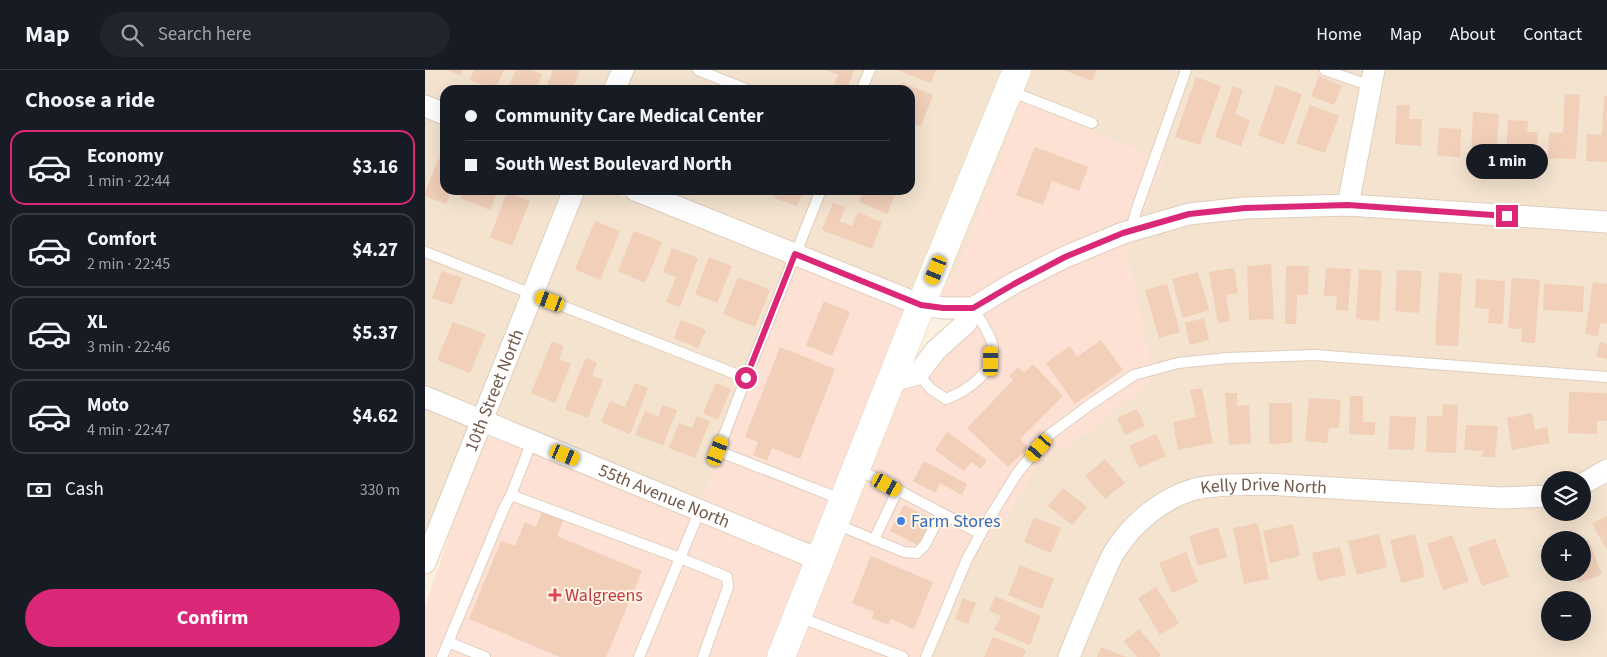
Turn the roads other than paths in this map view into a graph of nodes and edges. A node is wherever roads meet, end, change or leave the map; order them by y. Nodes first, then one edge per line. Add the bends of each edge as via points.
1 (623, 70) edge
2 (698, 70) edge
3 (870, 70) edge
4 (1186, 70) edge
5 (1325, 70) edge
6 (1372, 78) edge
7 (1013, 80) edge
8 (617, 85) edge
9 (736, 85) edge
10 (863, 85) edge
11 (425, 106) edge
12 (440, 112) edge
13 (1092, 123) dead end
14 (572, 195) edge
15 (648, 195) edge
16 (819, 195) edge
17 (1348, 205) junction
18 (1607, 222) edge
19 (1131, 230) junction
20 (425, 252) edge
21 (795, 254) junction
22 (532, 294) junction
23 (921, 305) junction
24 (973, 308) junction
25 (1607, 377) edge
26 (746, 378) junction
27 (905, 378) junction
28 (425, 397) edge
29 (482, 420) junction
30 (532, 441) junction
31 (857, 468) junction
32 (1607, 470) edge
33 (1591, 479) edge
34 (897, 490) junction
35 (511, 495) junction
36 (1541, 496) edge
37 (700, 510) junction
38 (840, 512) junction
39 (941, 514) junction
40 (981, 534) junction
41 (874, 540) junction
42 (427, 550) edge
43 (680, 558) junction
44 (820, 560) junction
45 (798, 616) junction
46 (448, 642) junction
47 (442, 657) edge
48 (485, 657) edge
49 (639, 657) edge
50 (703, 657) edge
51 (781, 657) edge
52 (903, 657) edge
53 (926, 657) edge
54 (1069, 657) edge

1 - 8 street
2 - 9 lane
3 - 10 lane
4 - 19 lane
5 - 6 lane
6 - 17 street
7 - 13 lane
7 - 23 main road
11 - 12 street
14 - 22 street, 10th Street North
15 - 21 street
16 - 21 lane
17 - 18 street
17 - 19 street via 1245,208 1189,214
19 - 24 street via 1065,257
20 - 22 lane
21 - 23 street
21 - 26 lane
22 - 26 lane
22 - 29 street, 10th Street North
23 - 24 street
23 - 27 main road
24 - 27 street via 966,323
24 - 27 lane via 992,344 991,361 983,376 946,399
25 - 40 lane via 1315,356 1178,363 1134,376 1049,435 1018,472
26 - 38 lane via 718,451
27 - 31 main road
28 - 29 street, 55th Avenue North
29 - 30 street, 55th Avenue North
29 - 42 street, 10th Street North
30 - 35 lane
30 - 37 street, 55th Avenue North
31 - 34 lane
31 - 38 main road
32 - 33 street
34 - 39 lane
34 - 41 lane
35 - 43 lane
35 - 46 lane
36 - 54 street, Kelly Drive North via 1502,498 1264,484 1195,490 1168,500 1145,516 1115,550
37 - 43 lane
37 - 44 street, 55th Avenue North
38 - 41 lane
38 - 44 main road
39 - 40 lane
39 - 41 lane via 917,553 904,552
40 - 53 lane via 967,559
43 - 49 lane
43 - 50 lane via 727,577 728,587
44 - 45 main road
45 - 51 main road
45 - 52 lane
46 - 47 lane
46 - 48 lane

